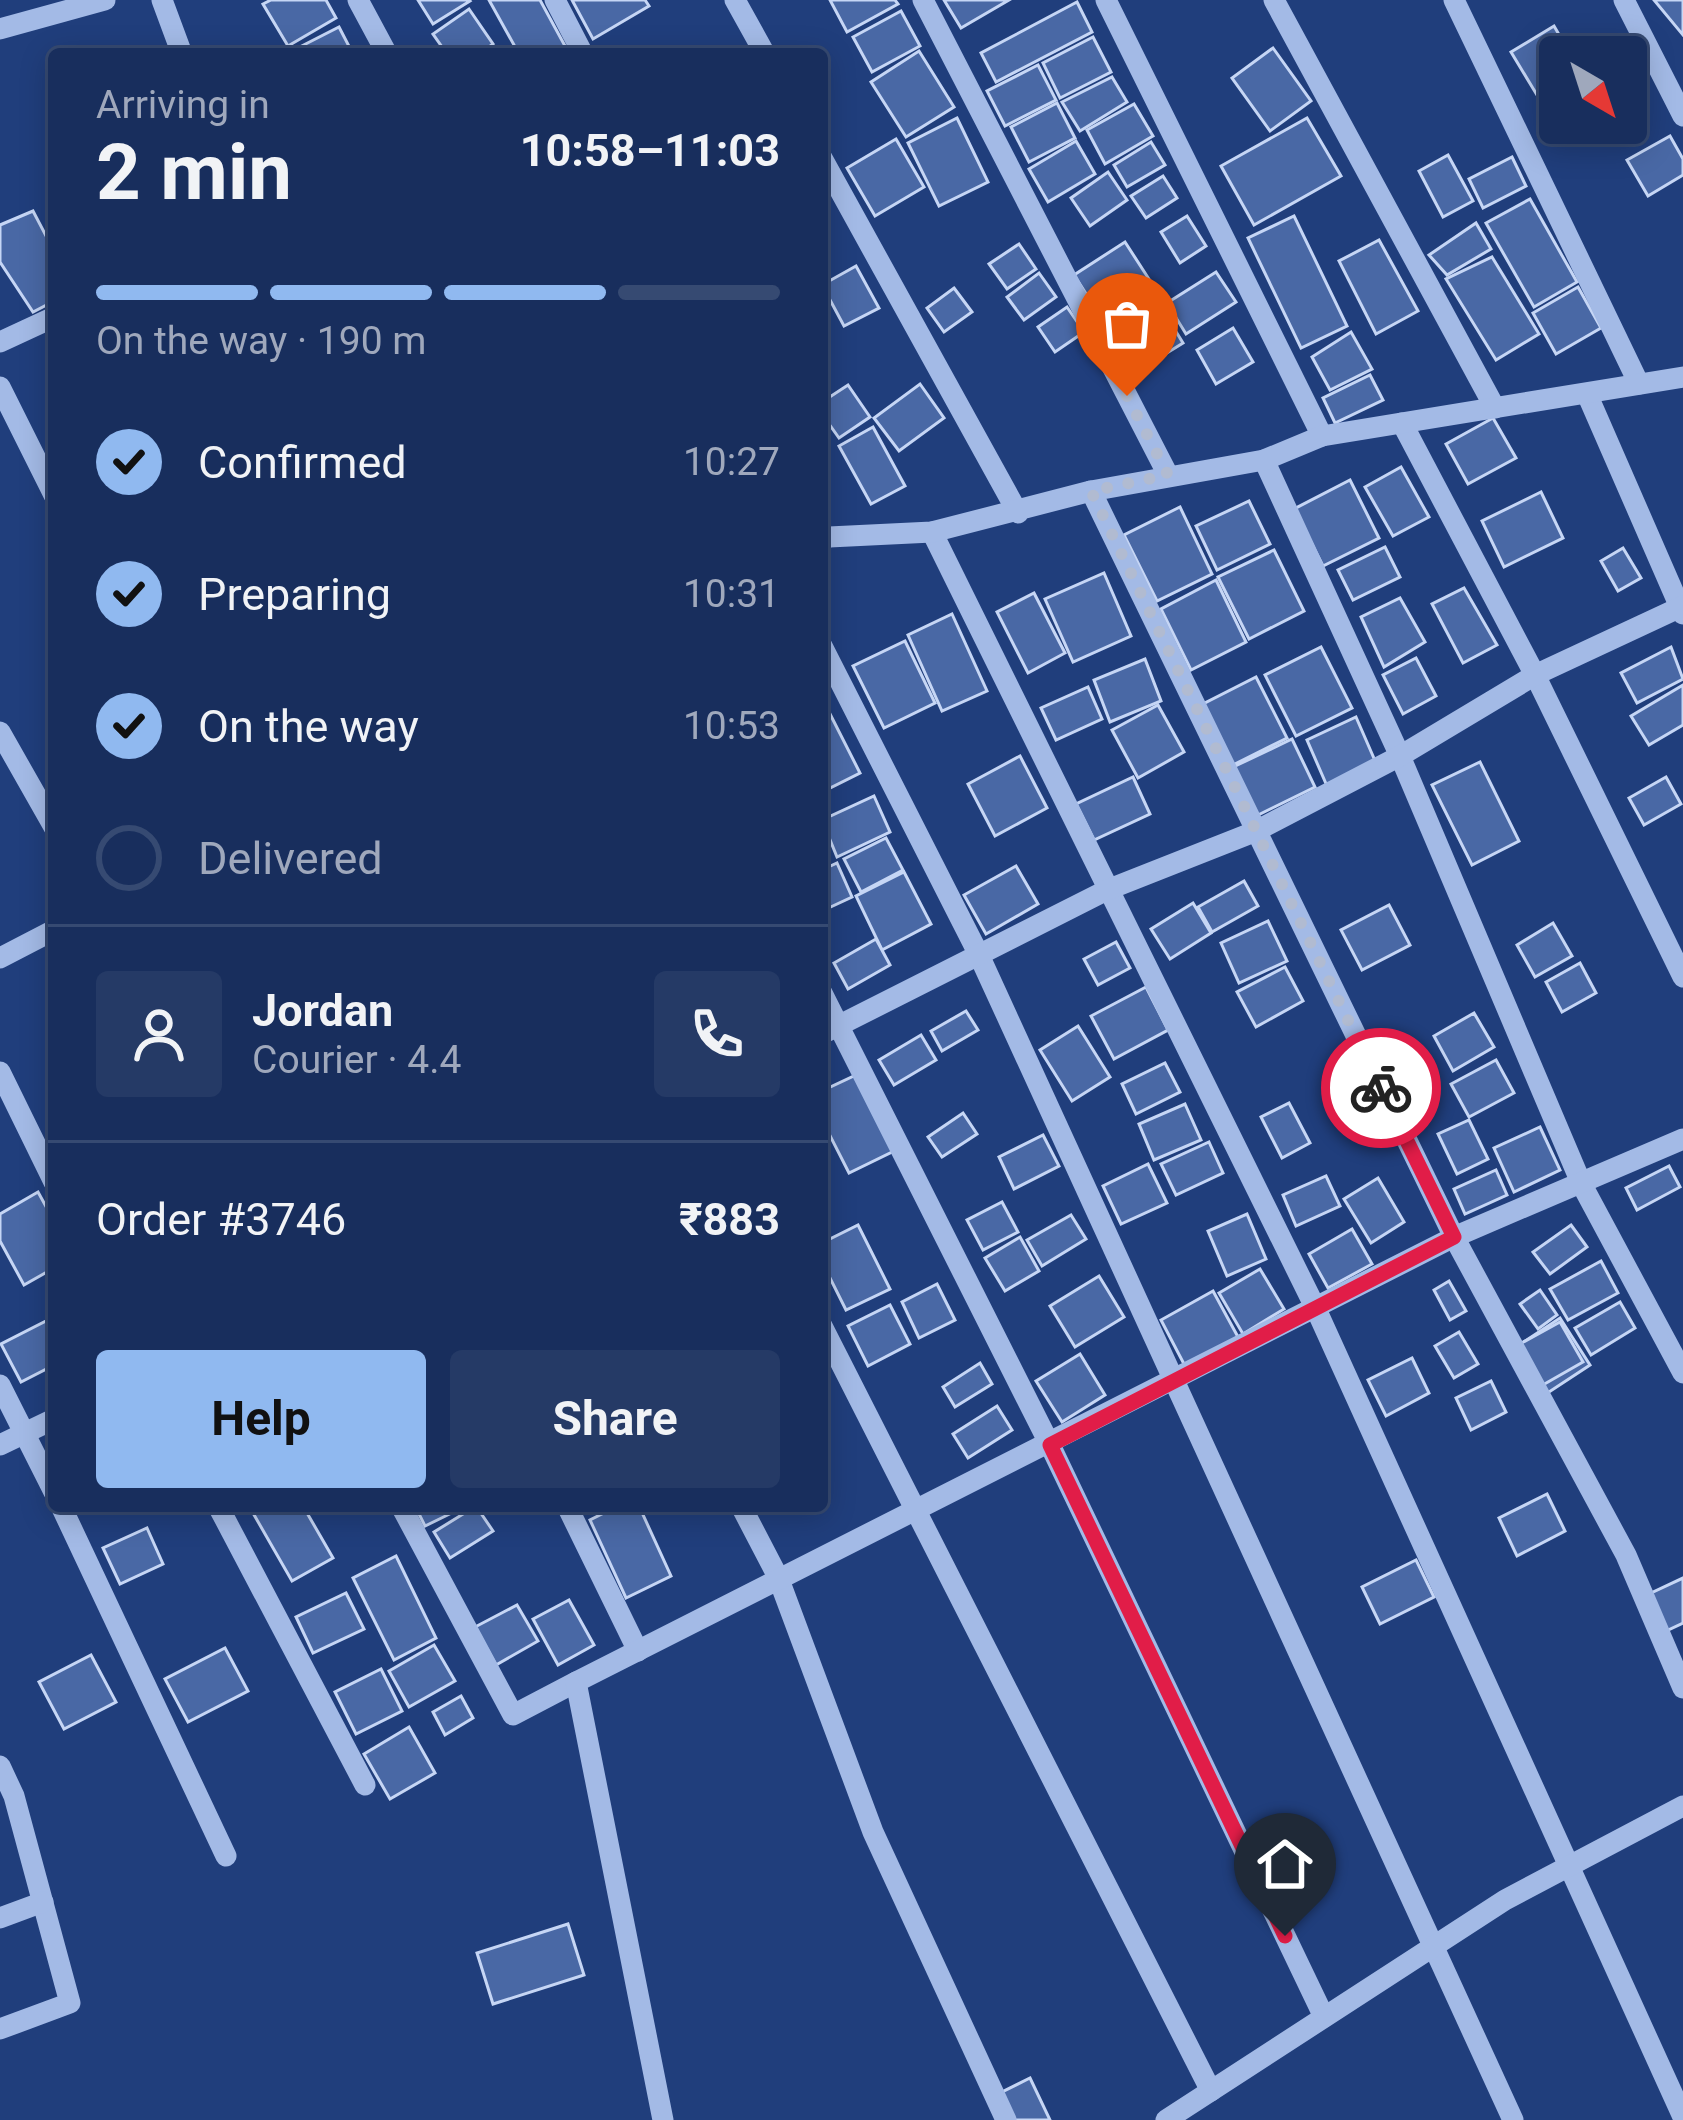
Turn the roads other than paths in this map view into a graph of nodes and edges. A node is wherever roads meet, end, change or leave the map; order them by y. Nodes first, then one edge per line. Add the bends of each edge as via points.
1 (105, 0) edge
2 (162, 0) edge
3 (358, 0) edge
4 (555, 0) edge
5 (735, 0) edge
6 (923, 0) edge
7 (1106, 0) edge
8 (1274, 0) edge
9 (1454, 0) edge
10 (1624, 0) edge
11 (0, 28) edge
12 (180, 48) edge
13 (384, 48) edge
14 (580, 48) edge
15 (761, 48) edge
16 (1683, 116) edge
17 (828, 169) edge
18 (48, 320) edge
19 (0, 342) edge
20 (1683, 376) edge
21 (1639, 384) junction
22 (0, 387) edge
23 (1587, 394) junction
24 (1495, 408) junction
25 (1402, 423) junction
26 (1322, 436) junction
27 (1264, 460) junction
28 (1168, 475) junction
29 (48, 483) edge
30 (1091, 491) junction
31 (1018, 513) junction
32 (932, 532) junction
33 (828, 534) edge
34 (1682, 609) edge
35 (828, 658) edge
36 (1535, 675) junction
37 (0, 732) edge
38 (1400, 756) junction
39 (48, 816) edge
40 (1254, 832) junction
41 (1107, 890) junction
42 (48, 933) edge
43 (978, 953) junction
44 (0, 958) edge
45 (1683, 977) edge
46 (831, 1030) edge
47 (0, 1072) edge
48 (1683, 1138) edge
49 (48, 1170) edge
50 (1582, 1185) junction
51 (1454, 1237) junction
52 (1316, 1309) junction
53 (828, 1338) edge
54 (1683, 1373) edge
55 (1172, 1383) junction
56 (0, 1384) edge
57 (48, 1422) edge
58 (26, 1432) junction
59 (0, 1444) edge
60 (1050, 1445) junction
61 (48, 1479) edge
62 (64, 1512) edge
63 (221, 1512) edge
64 (404, 1512) edge
65 (571, 1512) edge
66 (745, 1512) edge
67 (916, 1514) junction
68 (778, 1576) junction
69 (638, 1651) junction
70 (576, 1682) junction
71 (1683, 1688) edge
72 (0, 1766) edge
73 (365, 1785) dead end
74 (1683, 1806) edge
75 (226, 1856) dead end
76 (1566, 1868) junction
77 (43, 1902) junction
78 (0, 1918) edge
79 (1433, 1947) junction
80 (1324, 2017) junction
81 (0, 2029) edge
82 (1211, 2091) junction
83 (1683, 2117) edge
84 (663, 2120) edge
85 (1006, 2120) edge
86 (1166, 2120) edge
87 (1513, 2120) edge

1 - 11 street
2 - 12 street
3 - 13 street
4 - 14 street
5 - 15 street
6 - 28 street
7 - 26 street
8 - 24 street
9 - 21 street
10 - 16 street
17 - 31 street
18 - 19 street
20 - 21 street
21 - 23 street
22 - 29 street
23 - 24 street
23 - 34 street
24 - 25 street
25 - 26 street
25 - 36 street
26 - 27 street
27 - 28 street
27 - 38 street
28 - 30 street
30 - 31 street
30 - 40 street
31 - 32 street
32 - 33 street
32 - 41 street
34 - 36 street
35 - 43 street
36 - 38 street
36 - 45 street
37 - 39 street
38 - 40 street
38 - 50 street
40 - 41 street
40 - 51 street
41 - 43 street
41 - 52 street
42 - 44 street
43 - 46 street
43 - 55 street
46 - 60 street
47 - 49 street
48 - 50 street
50 - 51 street
50 - 54 street
51 - 52 street
51 - 71 street via 1626,1555
52 - 55 street
52 - 76 street
53 - 67 street
55 - 60 street
55 - 79 street
56 - 58 street
57 - 58 street
58 - 59 street
58 - 61 street
60 - 67 street
60 - 80 street
62 - 75 street
63 - 73 street
64 - 70 street via 513,1714
65 - 69 street
66 - 68 street
67 - 68 street
67 - 82 street
68 - 69 street
68 - 85 street via 873,1832
69 - 70 street
70 - 84 street
72 - 77 street
74 - 76 street
76 - 79 street
76 - 83 street
77 - 78 street
77 - 81 street via 70,2003
79 - 80 street
79 - 87 street
80 - 82 street
82 - 86 street

